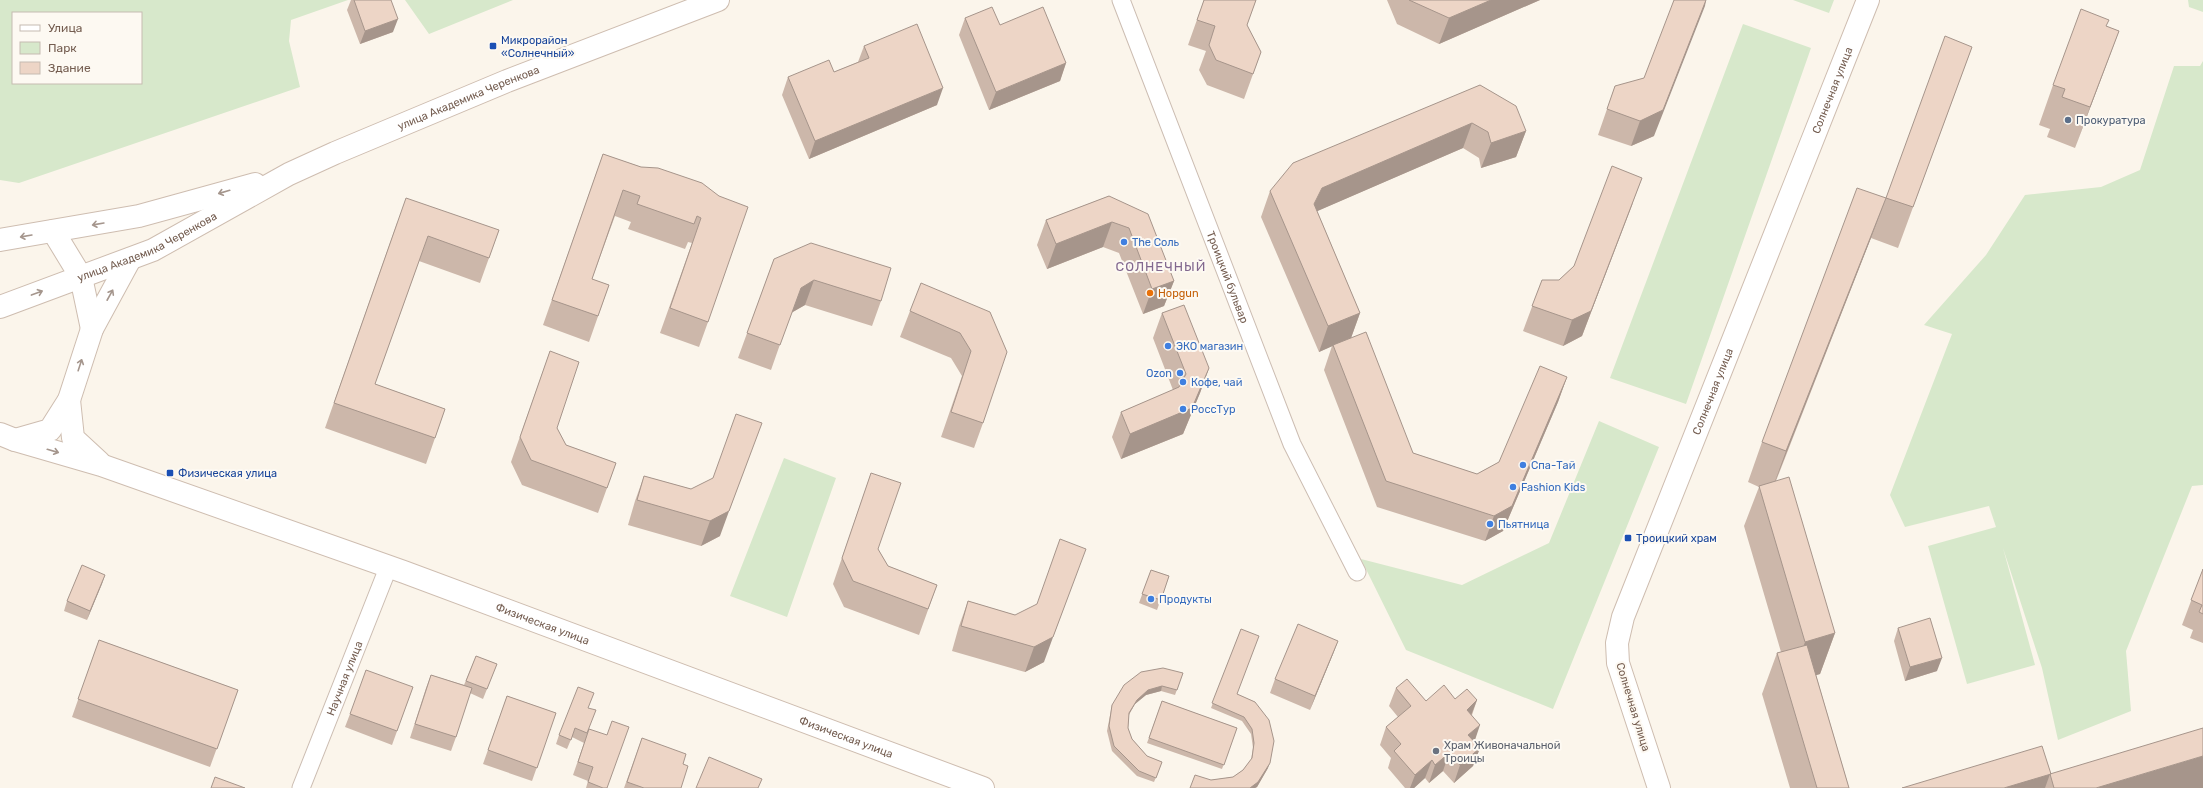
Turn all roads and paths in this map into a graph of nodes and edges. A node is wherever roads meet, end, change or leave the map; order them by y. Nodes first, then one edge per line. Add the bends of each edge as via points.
1 (718, 0) edge
2 (1121, 0) edge
3 (1868, 0) edge
4 (289, 174) junction
5 (53, 231) junction
6 (0, 240) edge
7 (130, 259) junction
8 (81, 277) junction
9 (0, 307) edge
10 (92, 329) junction
11 (69, 400) junction
12 (8, 437) edge
13 (101, 464) junction
14 (388, 568) junction
15 (1357, 572) dead end
16 (301, 788) edge
17 (983, 788) edge
18 (1659, 788) edge

1 - 4 street, улица Академика Черенкова via 507,81
2 - 15 street, Троицкий бульвар via 1292,444
3 - 18 street, Солнечная улица via 1623,617 1617,643 1618,663
4 -> 5 street, улица Академика Черенкова via 139,216
4 - 7 street, улица Академика Черенкова via 153,250
5 -> 6 street, улица Академика Черенкова
5 - 8 street, Физическая улица
7 - 8 street, улица Академика Черенкова
10 -> 7 street, Физическая улица
9 -> 8 street, улица Академика Черенкова
8 - 10 street, Физическая улица
11 -> 10 street, Физическая улица
11 - 12 street, Физическая улица via 50,430
11 - 13 street, Физическая улица via 73,438
12 -> 13 street, Физическая улица
13 - 14 street, Физическая улица
14 - 16 street, Научная улица
14 - 17 street, Физическая улица

